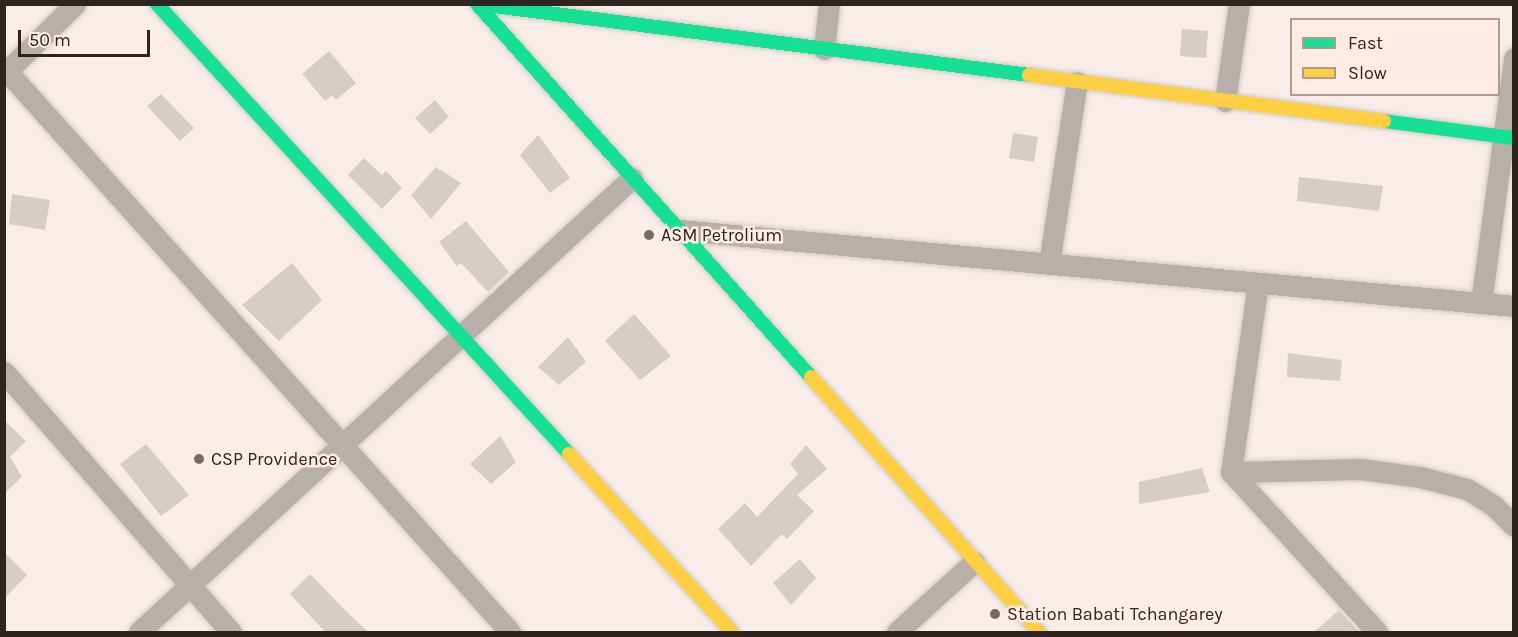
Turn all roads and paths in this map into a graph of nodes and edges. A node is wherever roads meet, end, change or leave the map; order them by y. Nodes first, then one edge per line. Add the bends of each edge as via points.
1 (75, 4) edge
2 (157, 4) edge
3 (478, 4) edge
4 (830, 4) edge
5 (1239, 4) edge
6 (824, 49) junction
7 (1514, 58) edge
8 (5, 70) edge
9 (1077, 82) junction
10 (1225, 101) junction
11 (1508, 138) edge
12 (632, 178) junction
13 (679, 230) junction
14 (1049, 264) junction
15 (1258, 283) junction
16 (1481, 303) junction
17 (1514, 306) edge
18 (461, 335) junction
19 (4, 372) edge
20 (343, 445) junction
21 (1231, 472) junction
22 (1514, 526) edge
23 (974, 561) junction
24 (190, 586) junction
25 (140, 633) edge
26 (231, 633) edge
27 (510, 633) edge
28 (732, 633) edge
29 (897, 633) edge
30 (1040, 633) edge
31 (1377, 633) edge

1 - 8 street
2 - 18 street
3 - 6 street
3 - 12 street
4 - 6 street
5 - 10 street
6 - 9 street
7 - 11 street
8 - 20 street
9 - 10 street
9 - 14 street
10 - 11 street
11 - 16 street
12 - 13 street
12 - 18 street
13 - 14 street
13 - 23 street
14 - 15 street
15 - 16 street
15 - 21 street
16 - 17 street
18 - 20 street
18 - 28 street
19 - 24 street
20 - 24 street
20 - 27 street
21 - 22 street via 1361,469 1420,477 1467,489 1494,506
21 - 31 street
23 - 29 street
23 - 30 street
24 - 25 street
24 - 26 street

